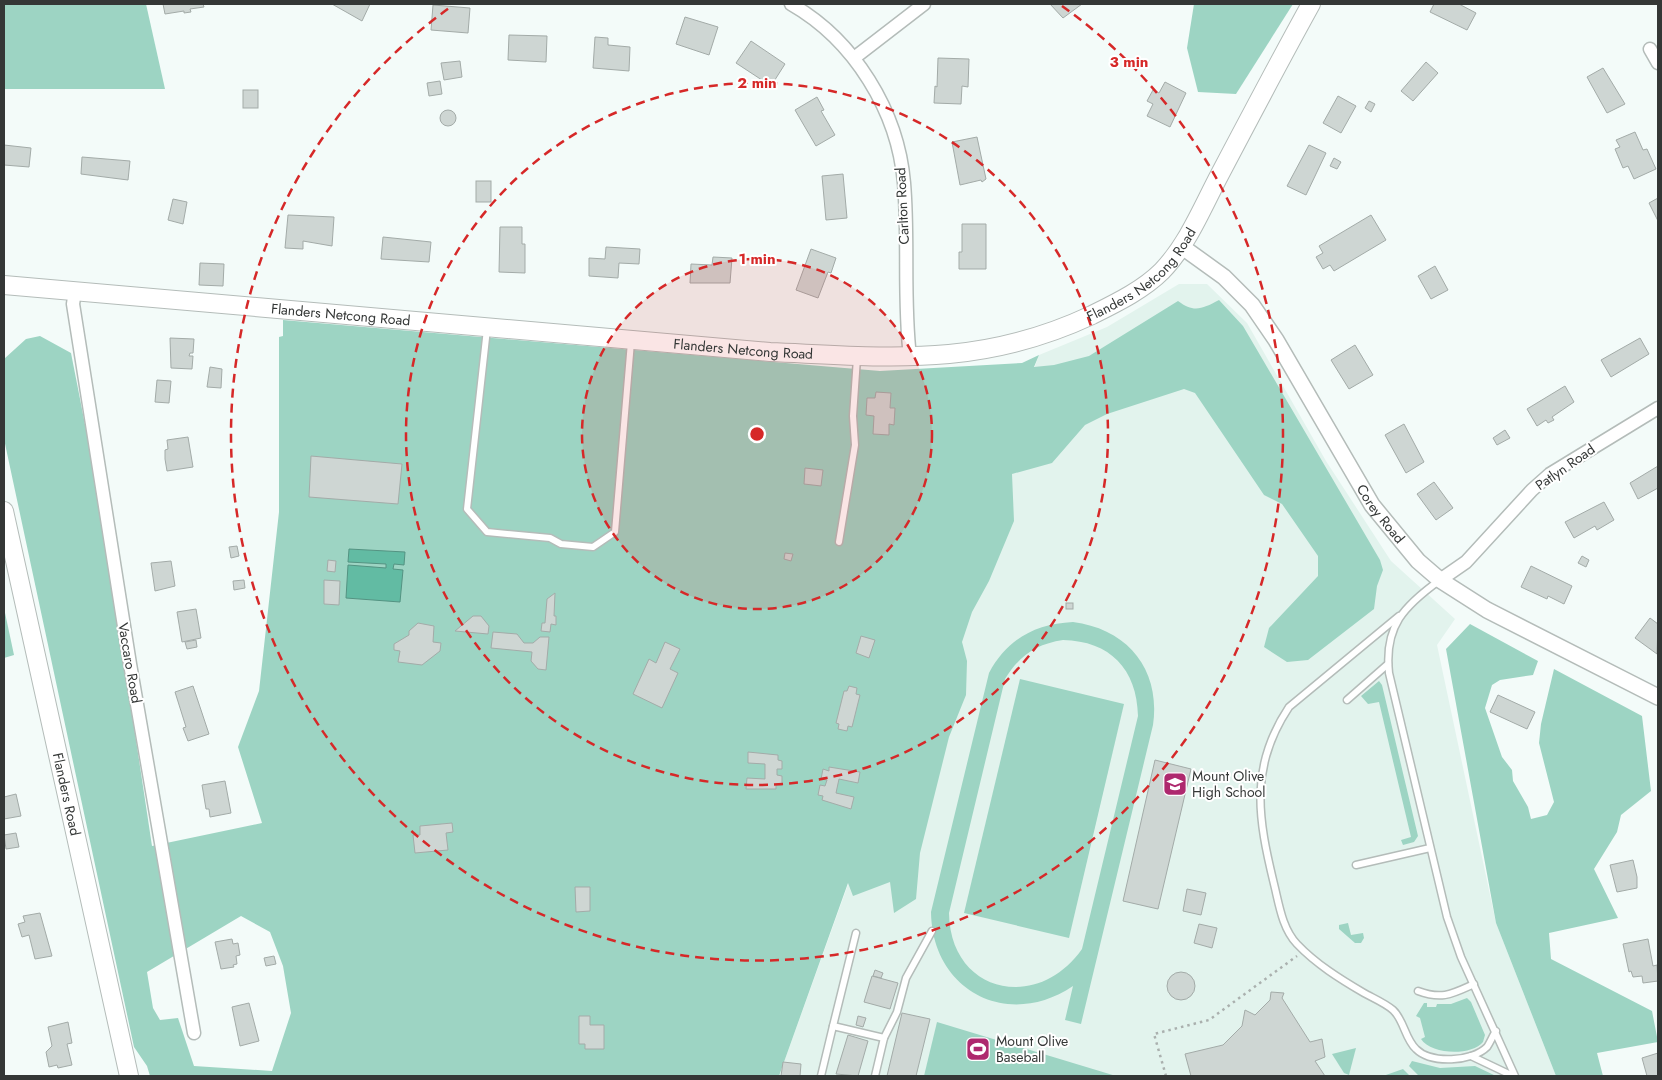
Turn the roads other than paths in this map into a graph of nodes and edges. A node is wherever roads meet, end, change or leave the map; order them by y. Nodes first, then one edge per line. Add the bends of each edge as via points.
1 (791, 4) edge
2 (924, 4) edge
3 (1311, 4) edge
4 (1650, 49) dead end
5 (854, 58) junction
6 (1658, 63) edge
7 (1181, 246) junction
8 (4, 285) edge
9 (75, 291) junction
10 (487, 328) junction
11 (632, 341) junction
12 (857, 357) junction
13 (910, 357) junction
14 (1658, 408) edge
15 (4, 511) edge
16 (839, 542) dead end
17 (1440, 580) junction
18 (1399, 616) junction
19 (1388, 664) junction
20 (1658, 697) edge
21 (1347, 700) dead end
22 (1430, 848) junction
23 (1356, 865) dead end
24 (932, 931) dead end
25 (856, 933) dead end
26 (1474, 984) junction
27 (1418, 991) dead end
28 (833, 1026) junction
29 (1496, 1030) junction
30 (194, 1033) dead end
31 (884, 1038) junction
32 (1471, 1056) junction
33 (128, 1076) edge
34 (822, 1076) edge
35 (875, 1076) edge
36 (1514, 1076) edge

1 - 5 street, Carlton Road via 817,21
2 - 5 street
3 - 7 main road, Flanders Netcong Road
4 - 6 street
5 - 13 street, Carlton Road via 887,117 904,183 906,319
7 - 13 main road, Flanders Netcong Road via 1149,281 1113,304 1070,324 988,350
7 - 17 street, Corey Road via 1224,277 1252,304 1372,505 1408,551
8 - 9 main road, Flanders Netcong Road
9 - 10 main road, Flanders Netcong Road
9 - 30 street, Vaccaro Road via 73,304 120,606
10 - 11 main road, Flanders Netcong Road
10 - 11 lane via 467,509 487,532 550,538 561,544 593,547 615,532
11 - 12 main road, Flanders Netcong Road
12 - 13 main road, Flanders Netcong Road
12 - 16 lane via 853,416 855,445
14 - 17 street, Patlyn Road via 1550,474 1466,562
15 - 33 main road, Flanders Road
17 - 18 lane via 1419,595
17 - 20 street, Corey Road via 1487,610
18 - 19 lane via 1389,641
18 - 32 lane via 1289,707 1267,751 1260,791 1260,818 1286,928 1291,937 1336,976 1394,1011 1415,1049 1437,1058
19 - 21 lane
19 - 22 lane
22 - 23 lane
22 - 26 lane via 1447,917
24 - 31 lane via 906,978 897,1012
25 - 28 lane
26 - 27 lane via 1440,997
26 - 29 lane
28 - 31 lane
28 - 34 lane
29 - 32 lane via 1487,1047
29 - 36 lane
31 - 35 lane
32 - 36 lane

